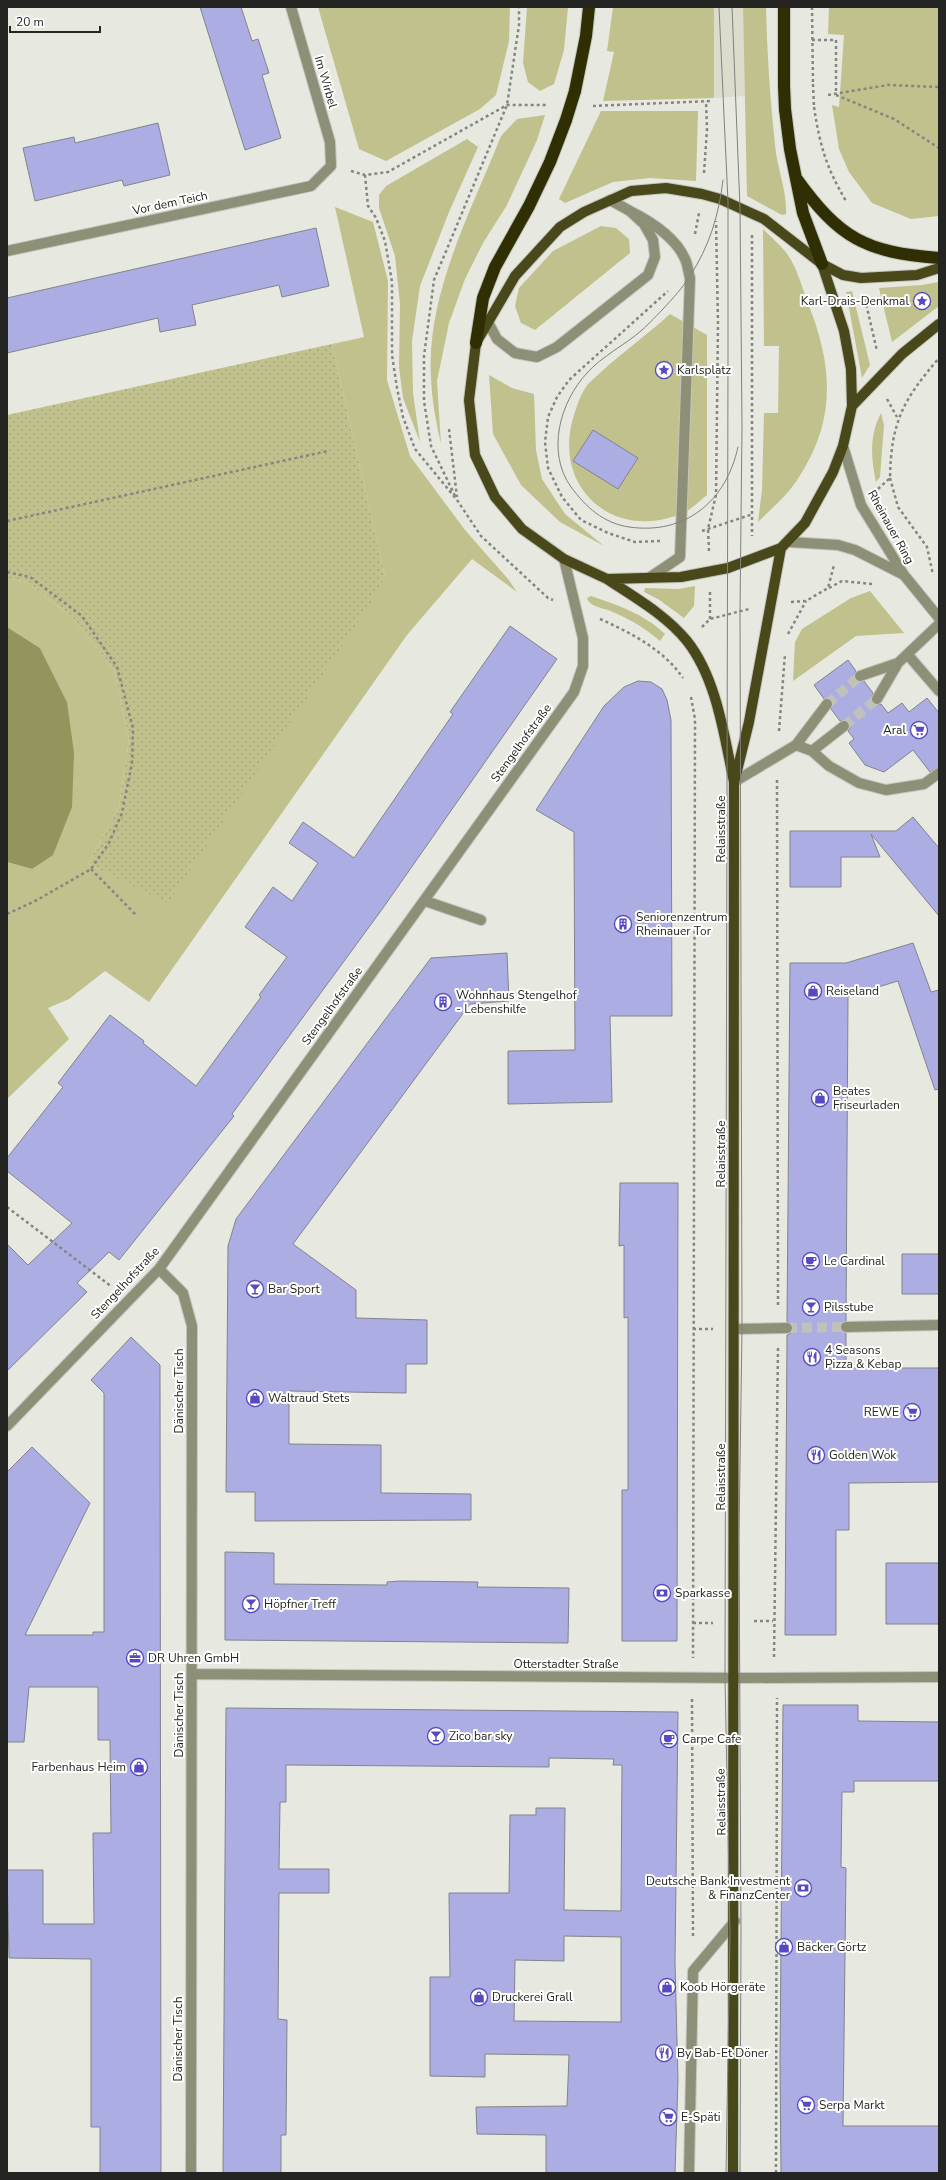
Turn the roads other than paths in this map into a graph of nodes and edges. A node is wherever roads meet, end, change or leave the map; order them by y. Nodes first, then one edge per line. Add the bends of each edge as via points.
1 (291, 7) edge
2 (589, 7) edge
3 (784, 7) edge
4 (331, 166) joint
5 (796, 178) junction
6 (610, 200) junction
7 (630, 211) junction
8 (7, 251) edge
9 (939, 258) edge
10 (822, 264) junction
11 (939, 268) edge
12 (488, 322) junction
13 (939, 324) edge
14 (476, 343) junction
15 (852, 406) junction
16 (843, 446) junction
17 (785, 545) junction
18 (564, 559) junction
19 (904, 575) junction
20 (649, 578) junction
21 (607, 579) junction
22 (939, 618) edge
23 (939, 624) edge
24 (908, 655) junction
25 (898, 663) junction
26 (860, 676) tunnel mouth
27 (939, 691) edge
28 (878, 699) tunnel mouth
29 (827, 704) tunnel mouth
30 (844, 726) tunnel mouth
31 (796, 745) junction
32 (812, 752) junction
33 (939, 773) edge
34 (734, 782) junction
35 (424, 900) junction
36 (481, 920) dead end
37 (159, 1269) junction
38 (939, 1325) edge
39 (846, 1327) tunnel mouth
40 (782, 1328) tunnel mouth
41 (734, 1329) junction
42 (7, 1426) edge
43 (192, 1674) junction
44 (939, 1677) edge
45 (732, 1678) junction
46 (735, 1920) junction
47 (191, 2173) edge
48 (689, 2173) edge
49 (733, 2173) edge

1 - 4 street, Im Wirbel via 330,142
2 - 14 highway, bridge via 575,91 566,120 550,162 495,267 483,298
3 - 5 highway, bridge via 785,109
4 - 8 street, Vor dem Teich via 311,186
5 - 9 highway via 822,211 841,230 858,241 882,251
5 - 10 highway via 803,213
6 - 7 street
6 - 10 main road via 631,191 666,188 720,199 764,219
6 - 12 main road via 560,227 515,276
7 - 12 street via 644,224 653,240 655,257 648,275 557,347 537,357 515,353 497,339
7 - 20 street via 650,221 669,238 685,259 690,278 680,558
10 - 11 main road via 843,275 861,278 917,275
10 - 15 main road via 844,331 851,369
12 - 14 main road
13 - 15 main road via 882,373
14 - 18 main road via 469,400 475,455 495,497 522,529
15 - 16 main road
16 - 17 main road via 820,497 805,522
16 - 19 street, Rheinauer Ring via 861,505
17 - 19 street, Rheinauer Ring via 838,545 856,550
17 - 20 main road via 740,564 709,572 681,577
17 - 34 main road, Relaisstraße via 771,603 749,722
18 - 21 main road
18 - 35 street, Stengelhofstraße via 583,638 583,666 574,692
19 - 22 street, Rheinauer Ring
20 - 21 main road
21 - 34 main road, Relaisstraße via 669,622 686,640 700,661 710,688
23 - 24 street
24 - 25 street
24 - 27 street
25 - 26 street
25 - 28 street
29 - 31 street
30 - 32 street
31 - 32 street
31 - 34 street
32 - 33 street via 829,766 859,782 886,790 924,784
34 - 41 main road, Relaisstraße
35 - 36 street
35 - 37 street, Stengelhofstraße
37 - 42 street, Stengelhofstraße
37 - 43 street, Dänischer Tisch via 183,1293 192,1326
38 - 39 street
40 - 41 street
41 - 45 main road, Relaisstraße
43 - 45 street, Otterstadter Straße
43 - 47 street, Dänischer Tisch
44 - 45 street, Otterstadter Straße
45 - 46 main road, Relaisstraße
46 - 48 street via 693,1970
46 - 49 main road, Relaisstraße

